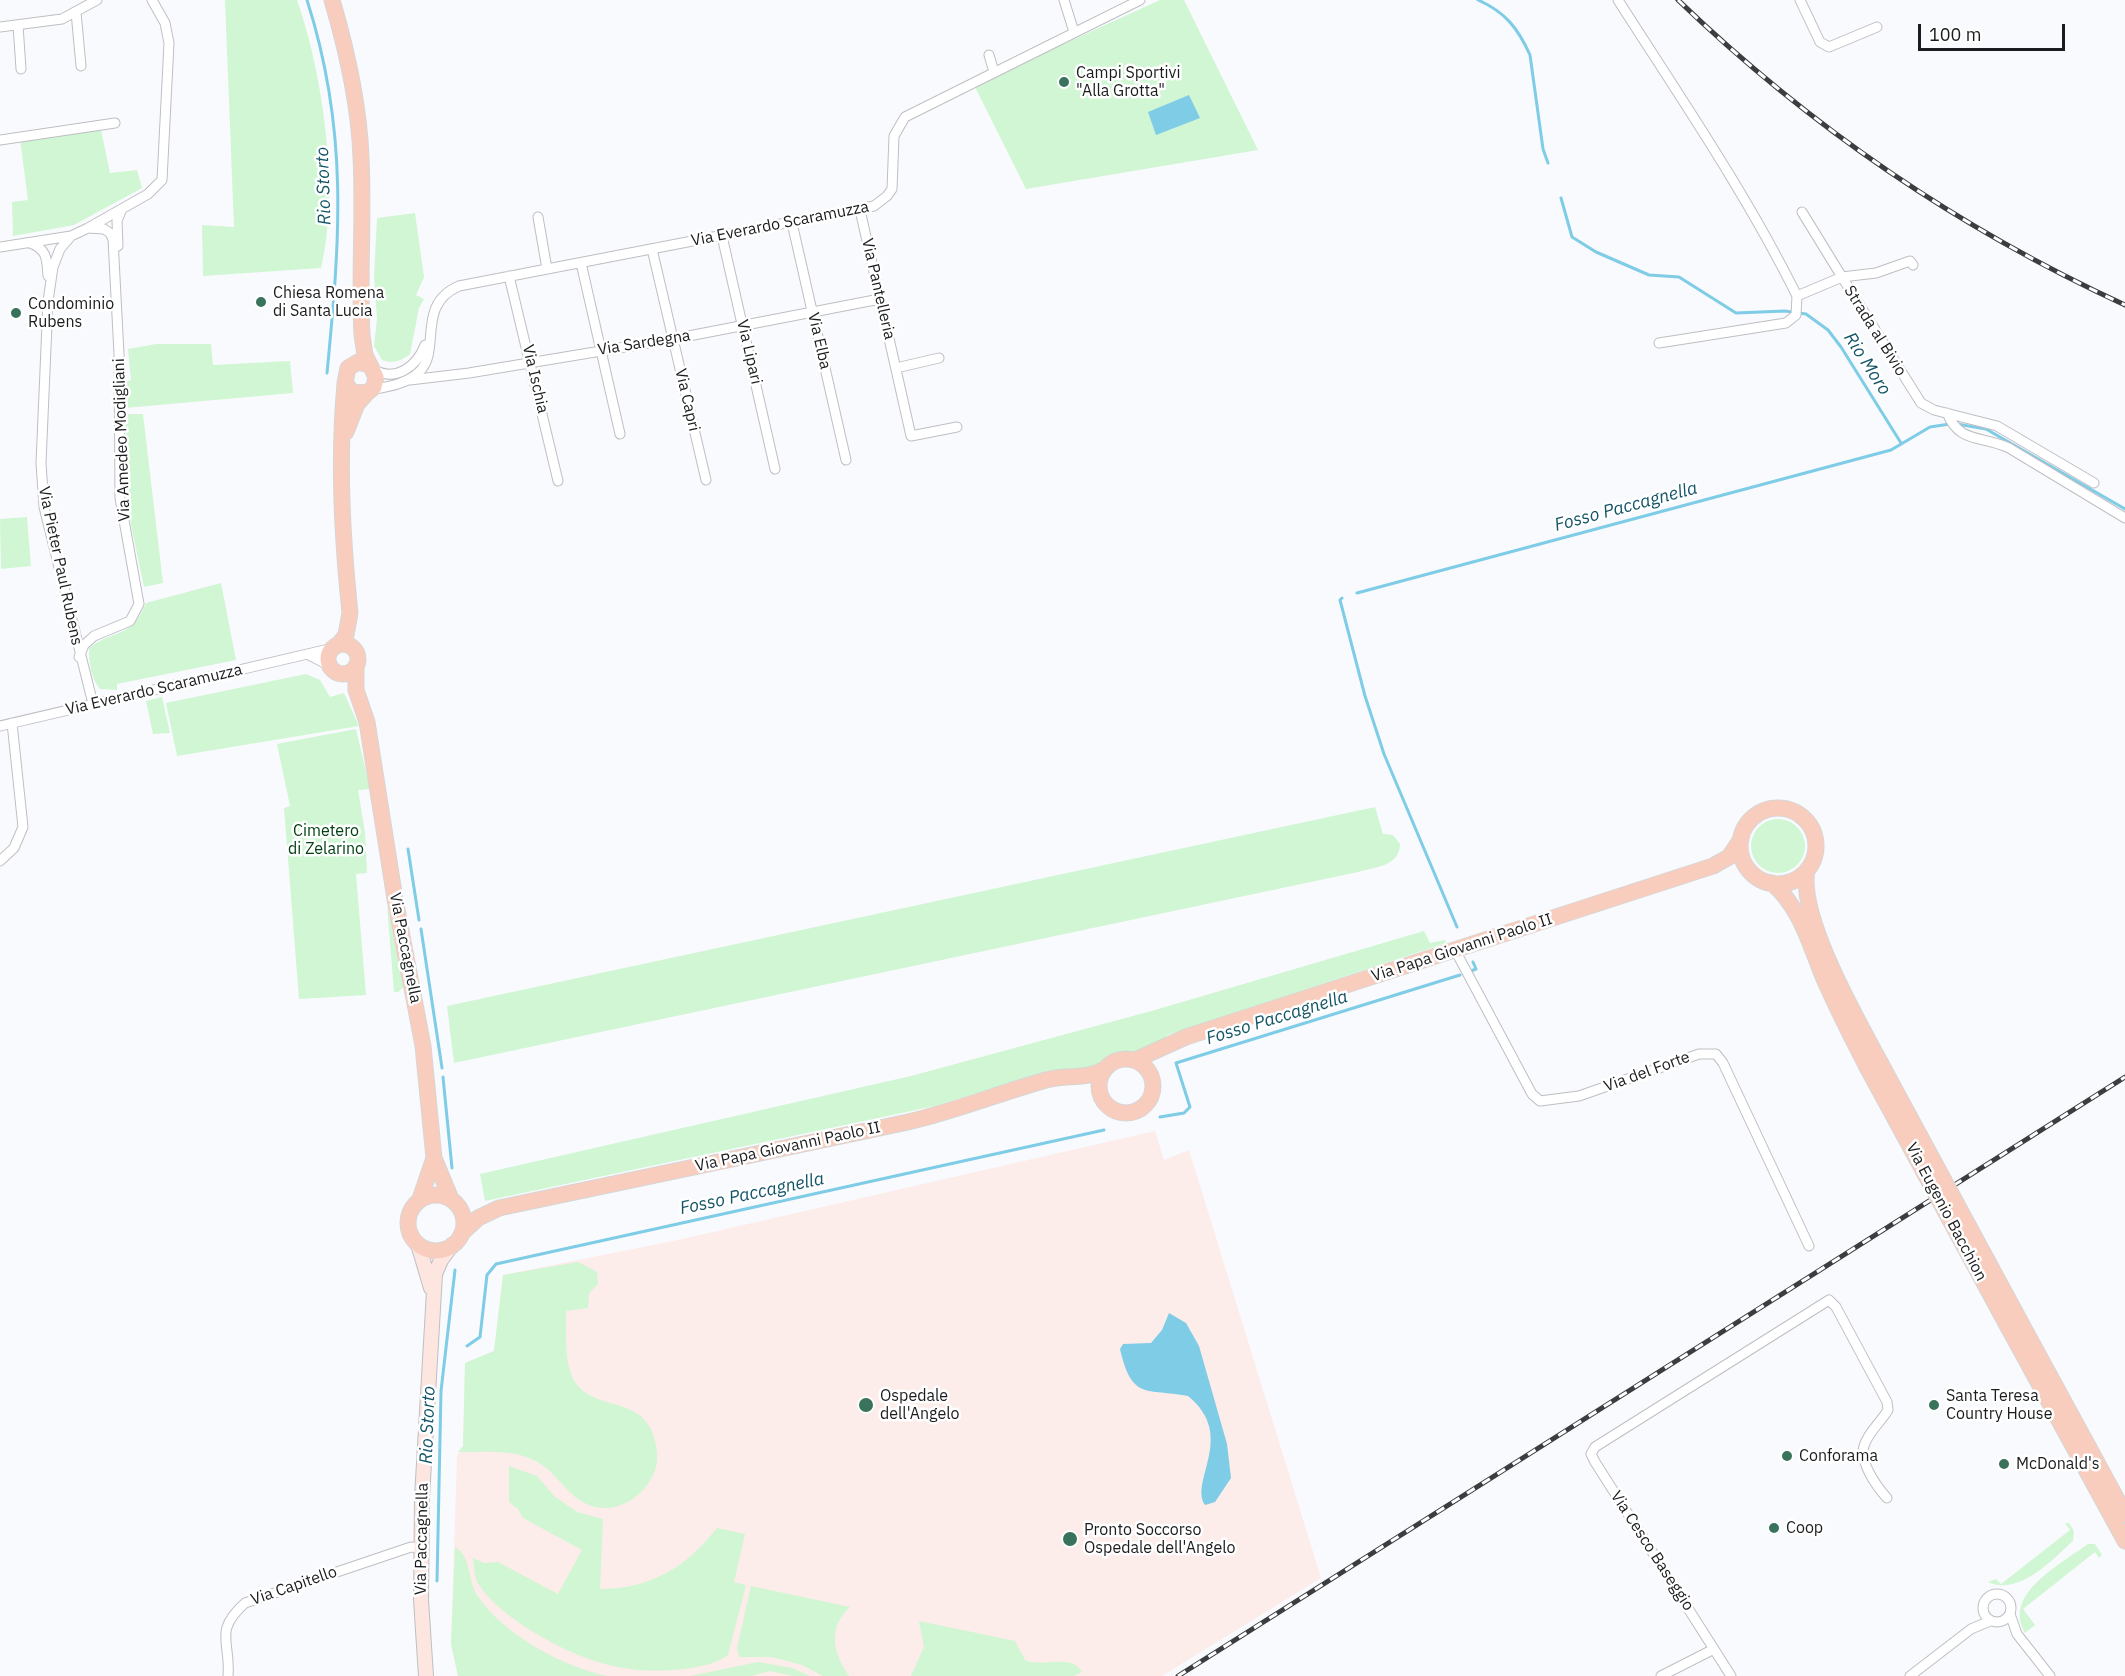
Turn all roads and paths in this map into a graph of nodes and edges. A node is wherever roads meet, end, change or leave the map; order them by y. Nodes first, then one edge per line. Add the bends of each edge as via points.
1 (97, 0) edge
2 (152, 0) edge
3 (332, 0) edge
4 (1064, 0) edge
5 (1618, 0) edge
6 (1800, 0) edge
7 (1134, 1) edge
8 (76, 12) junction
9 (18, 25) junction
10 (0, 27) edge
11 (1877, 27) dead end
12 (1074, 32) junction
13 (989, 54) dead end
14 (81, 66) dead end
15 (21, 69) dead end
16 (994, 72) junction
17 (115, 123) dead end
18 (0, 140) edge
19 (122, 209) junction
20 (860, 210) junction
21 (1802, 212) dead end
22 (538, 218) dead end
23 (792, 223) junction
24 (88, 228) junction
25 (722, 236) junction
26 (67, 240) junction
27 (30, 243) junction
28 (0, 247) edge
29 (652, 249) junction
30 (361, 253) junction
31 (581, 263) junction
32 (1913, 265) dead end
33 (547, 269) junction
34 (509, 276) junction
35 (1842, 277) junction
36 (49, 283) junction
37 (117, 287) junction
38 (880, 299) junction
39 (1797, 306) junction
40 (812, 313) junction
41 (743, 326) junction
42 (429, 334) junction
43 (673, 339) junction
44 (1659, 343) dead end
45 (601, 350) junction
46 (939, 358) dead end
47 (531, 362) junction
48 (351, 365) junction
49 (371, 367) junction
50 (896, 368) junction
51 (407, 380) junction
52 (345, 383) junction
53 (369, 392) junction
54 (1950, 419) junction
55 (957, 427) dead end
56 (620, 434) dead end
57 (340, 449) junction
58 (846, 460) dead end
59 (775, 468) dead end
60 (706, 480) dead end
61 (558, 481) dead end
62 (2094, 483) dead end
63 (2125, 518) edge
64 (70, 609) junction
65 (350, 613) junction
66 (94, 636) junction
67 (335, 646) junction
68 (309, 655) junction
69 (79, 657) junction
70 (356, 659) junction
71 (333, 669) junction
72 (93, 704) junction
73 (12, 723) junction
74 (0, 726) edge
75 (369, 738) junction
76 (1741, 839) junction
77 (0, 861) edge
78 (1713, 866) junction
79 (1807, 870) junction
80 (1752, 872) junction
81 (1772, 883) junction
82 (1455, 950) junction
83 (1177, 1040) junction
84 (1135, 1060) junction
85 (1874, 1065) junction
86 (1105, 1069) junction
87 (1074, 1077) junction
88 (1152, 1078) junction
89 (1101, 1095) junction
90 (434, 1158) junction
91 (420, 1199) junction
92 (453, 1201) junction
93 (499, 1208) junction
94 (457, 1239) junction
95 (418, 1244) junction
96 (1809, 1246) dead end
97 (432, 1294) junction
98 (2014, 1324) junction
99 (1887, 1498) dead end
100 (2125, 1514) edge
101 (2125, 1541) edge
102 (421, 1548) junction
103 (1983, 1610) junction
104 (2010, 1614) junction
105 (1990, 1621) junction
106 (1971, 1629) junction
107 (1714, 1649) junction
108 (228, 1676) edge
109 (426, 1676) edge
110 (1661, 1676) edge
111 (1731, 1676) edge
112 (1910, 1676) edge
113 (2050, 1676) edge

1 - 8 street
2 - 19 street via 165,23 169,43 163,174 158,186
3 - 30 main road via 357,110
4 - 12 street
5 - 39 street via 1742,196
6 - 11 street via 1820,42 1829,47
7 - 12 street, Via Everardo Scaramuzza
8 - 9 street via 62,19
8 - 14 street
9 - 10 street
9 - 15 street
12 - 16 street, Via Everardo Scaramuzza
13 - 16 street
16 - 20 street, Via Everardo Scaramuzza via 912,111 900,122 893,143 892,189 880,202
17 - 18 street
19 - 24 street
19 - 37 street, Via Amedeo Modigliani via 117,221
20 - 23 street, Via Everardo Scaramuzza
20 - 38 street, Via Pantelleria
21 - 35 street
22 - 33 street
23 - 25 street, Via Everardo Scaramuzza
23 - 40 street, Via Elba
24 - 26 street
24 - 37 street, Via Amedeo Modigliani via 110,233
25 - 29 street, Via Everardo Scaramuzza
25 - 41 street, Via Lipari
26 - 27 street
26 - 36 street, Via Pieter Paul Rubens
27 - 28 street
27 - 36 street, Via Pieter Paul Rubens via 45,252
29 - 31 street, Via Everardo Scaramuzza
29 - 43 street, Via Capri
30 - 48 main road via 354,292
30 - 49 main road via 362,335
31 - 33 street, Via Everardo Scaramuzza
31 - 45 street
32 - 35 street via 1910,261 1876,273
33 - 34 street, Via Everardo Scaramuzza
34 - 42 street, Via Everardo Scaramuzza via 459,286 446,294 436,306
34 - 47 street, Via Ischia
35 - 39 street, Strada al Bivio
35 - 54 street, Strada al Bivio via 1916,397
36 - 64 street, Via Pieter Paul Rubens via 41,491
37 - 66 street, Via Amedeo Modigliani via 120,498 139,604 130,621
38 - 40 street, Via Sardegna
38 - 50 street, Via Pantelleria
39 - 44 street, Strada al Bivio via 1786,323
40 - 41 street, Via Sardegna
40 - 58 street, Via Elba
41 - 43 street, Via Sardegna
41 - 59 street, Via Lipari
42 - 49 street, Via Everardo Scaramuzza via 420,358 406,370 388,374
42 - 51 street, Via Everardo Scaramuzza via 426,362
43 - 45 street, Via Sardegna
43 - 60 street, Via Capri
45 - 47 street, Via Sardegna
45 - 56 street
46 - 50 street
47 - 51 street, Via Sardegna
47 - 61 street, Via Ischia
48 - 49 main road via 360,362
48 - 52 main road
49 - 53 main road via 376,380
50 - 55 street, Via Pantelleria via 911,436
51 - 53 street
52 - 53 main road via 354,393
52 - 57 main road
53 - 57 main road via 353,411
54 - 62 street, Strada al Bivio via 1996,426
54 - 63 street via 1966,436 1993,440 2009,448
57 - 65 main road
64 - 66 street via 78,632
64 - 69 street, Via Pieter Paul Rubens
65 - 67 main road via 346,635
65 - 70 main road
66 - 69 street
67 - 68 street, Via Everardo Scaramuzza
67 - 70 main road via 348,645
67 - 71 main road via 329,655
68 - 71 street
68 - 72 street, Via Everardo Scaramuzza
69 - 72 street, Via Pieter Paul Rubens
70 - 71 main road via 347,673
70 - 75 main road, Via Paccagnella via 356,690
71 - 75 main road, Via Paccagnella
72 - 73 street, Via Everardo Scaramuzza
73 - 74 street, Via Everardo Scaramuzza
73 - 77 street via 23,827 14,848
75 - 90 main road, Via Paccagnella via 423,1046
76 - 78 main road, Via Papa Giovanni Paolo II via 1729,857
76 - 79 main road via 1749,822 1761,812 1774,808 1792,810 1815,835 1816,851
76 - 80 main road via 1743,858
78 - 80 main road, Via Papa Giovanni Paolo II
78 - 82 main road, Via Papa Giovanni Paolo II
79 - 81 main road via 1792,881
79 - 85 main road, Via Eugenio Bacchion via 1806,897
80 - 81 main road
81 - 85 main road, Via Eugenio Bacchion via 1788,896 1832,996
82 - 83 main road, Via Papa Giovanni Paolo II
82 - 96 street, Via del Forte via 1532,1094 1540,1101 1579,1096 1699,1054 1716,1054
83 - 84 main road, Via Papa Giovanni Paolo II
83 - 88 main road, Via Papa Giovanni Paolo II via 1156,1061
84 - 86 main road via 1120,1060
84 - 88 main road via 1145,1066
85 - 98 main road, Via Eugenio Bacchion, bridge
86 - 87 main road, Via Papa Giovanni Paolo II
86 - 89 main road via 1100,1080
87 - 89 main road via 1087,1081
87 - 93 main road, Via Papa Giovanni Paolo II via 1047,1079 908,1122
88 - 89 main road via 1150,1097 1134,1111 1115,1110
90 - 91 main road, Via Paccagnella
90 - 92 main road, Via Paccagnella
91 - 92 main road via 435,1195
91 - 95 main road via 411,1208 408,1221
92 - 93 main road, Via Papa Giovanni Paolo II
92 - 94 main road via 463,1217
93 - 94 main road, Via Papa Giovanni Paolo II via 478,1218
94 - 95 main road via 432,1250
94 - 97 main road, Via Paccagnella via 438,1265
95 - 97 main road, Via Paccagnella
97 - 102 main road, Via Paccagnella
98 - 100 main road, Via Eugenio Bacchion
98 - 101 main road, Via Eugenio Bacchion
99 - 107 street, Via Cesco Baseggio via 1866,1466 1863,1454 1870,1433 1888,1410 1887,1402 1829,1300 1600,1443 1592,1454
102 - 108 street, Via Capitello via 411,1547 245,1603 228,1621 224,1634
102 - 109 main road, Via Paccagnella
103 - 104 street via 1988,1597 2001,1595 2010,1605
103 - 105 street
103 - 106 street
104 - 105 street via 2000,1622
104 - 113 street via 2018,1634
105 - 106 street
106 - 112 street
107 - 110 street
107 - 111 street, Via Cesco Baseggio

